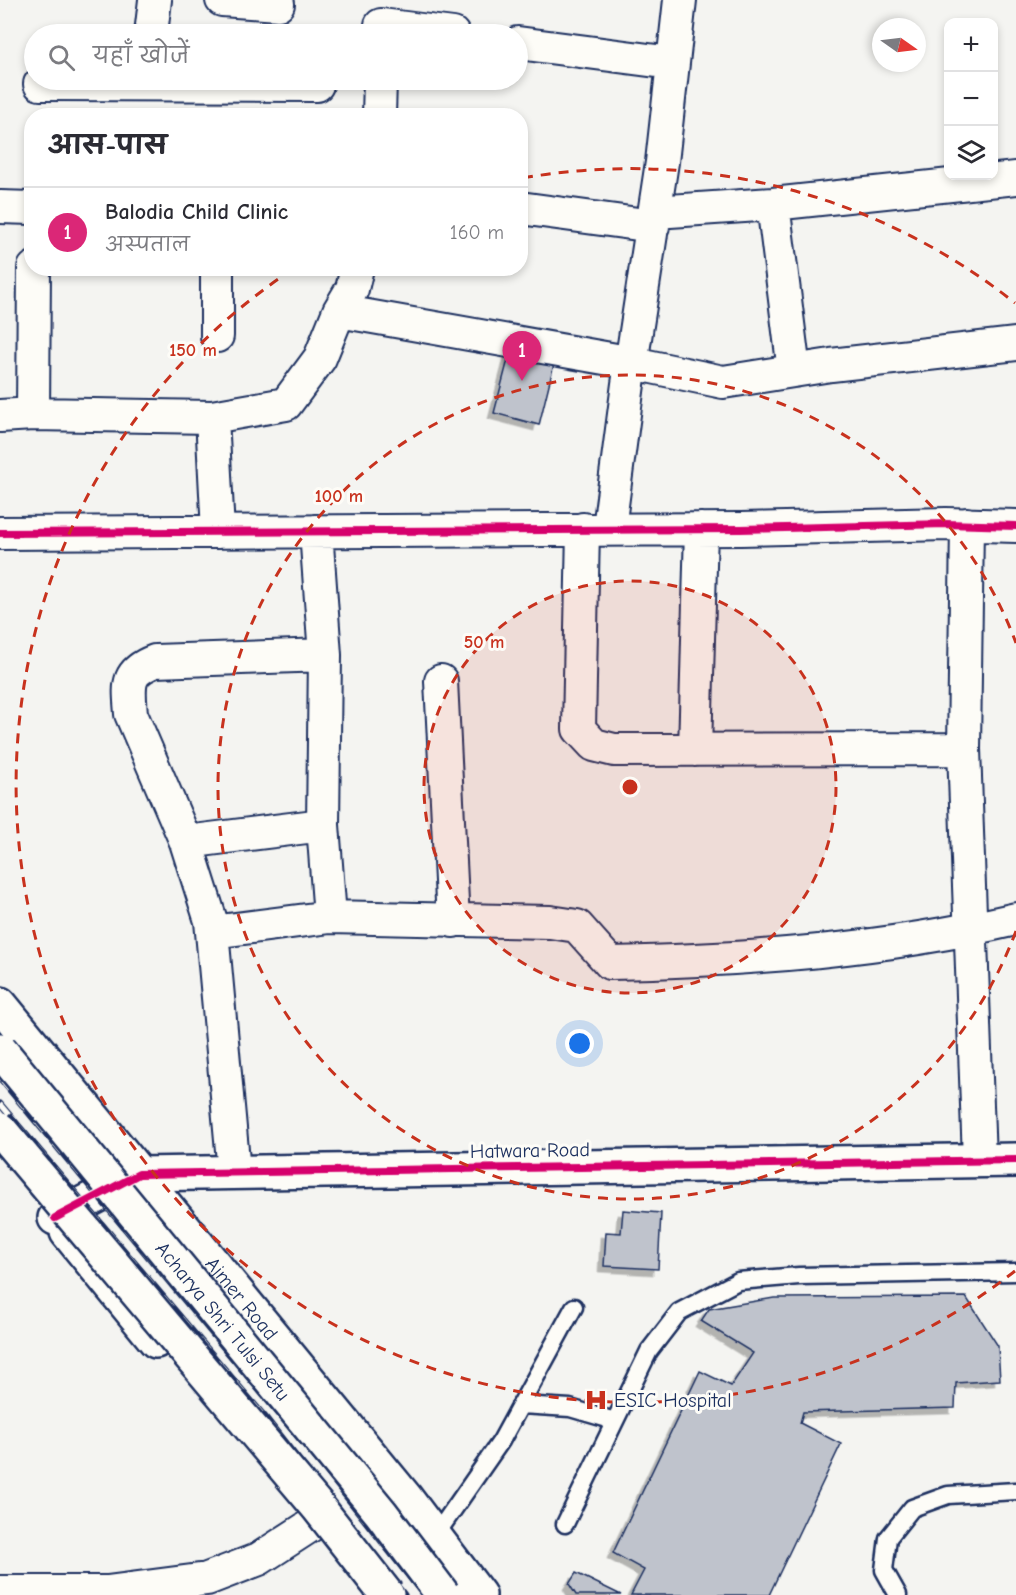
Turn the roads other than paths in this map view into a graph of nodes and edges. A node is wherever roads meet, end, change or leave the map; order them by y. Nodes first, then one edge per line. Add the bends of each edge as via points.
1 (155, 0) edge
2 (222, 0) edge
3 (680, 0) edge
4 (278, 4) dead end
5 (380, 20) edge
6 (152, 24) edge
7 (401, 24) edge
8 (528, 44) edge
9 (672, 63) junction
10 (380, 90) edge
11 (379, 108) edge
12 (1016, 178) edge
13 (773, 204) junction
14 (0, 207) edge
15 (24, 208) edge
16 (528, 209) edge
17 (654, 219) junction
18 (34, 276) edge
19 (217, 276) edge
20 (355, 276) edge
21 (339, 311) junction
22 (217, 336) dead end
23 (1016, 344) edge
24 (633, 363) junction
25 (794, 371) junction
26 (33, 414) junction
27 (0, 416) edge
28 (213, 417) junction
29 (967, 524) junction
30 (1016, 526) edge
31 (596, 529) junction
32 (702, 529) junction
33 (316, 531) junction
34 (218, 532) junction
35 (0, 533) edge
36 (325, 655) junction
37 (441, 681) dead end
38 (964, 749) junction
39 (695, 750) junction
40 (323, 825) junction
41 (186, 842) junction
42 (330, 917) junction
43 (1016, 919) edge
44 (453, 921) junction
45 (969, 930) junction
46 (212, 932) junction
47 (0, 1004) edge
48 (0, 1050) edge
49 (0, 1130) edge
50 (0, 1153) edge
51 (979, 1160) junction
52 (1016, 1160) edge
53 (234, 1172) junction
54 (139, 1174) junction
55 (55, 1218) junction
56 (1016, 1272) edge
57 (574, 1307) dead end
58 (521, 1405) junction
59 (615, 1421) junction
60 (1016, 1491) edge
61 (313, 1524) junction
62 (565, 1524) dead end
63 (435, 1536) junction
64 (207, 1587) edge
65 (0, 1592) edge
66 (369, 1595) edge
67 (387, 1595) edge
68 (443, 1595) edge
69 (479, 1595) edge
70 (898, 1595) edge

1 - 6 street
2 - 4 street
3 - 9 street
5 - 7 street
8 - 9 street
9 - 17 street
10 - 11 street
12 - 13 street
13 - 17 street
13 - 25 street
14 - 15 street
16 - 17 street
17 - 24 street
18 - 26 street
19 - 22 street
20 - 21 street
21 - 24 street
21 - 28 street via 320,358 286,404
23 - 25 street
24 - 25 street via 723,382
24 - 31 street
26 - 27 street
26 - 28 street
28 - 34 street
29 - 30 street
29 - 32 street
29 - 38 street
31 - 32 street
31 - 33 street
31 - 39 street via 579,729 594,745 614,750
32 - 39 street
33 - 34 street
33 - 36 street
34 - 35 street
36 - 40 street
36 - 41 street via 155,661 136,669 129,695 131,714
37 - 44 street
38 - 39 street
38 - 45 street
40 - 41 street
40 - 42 street
41 - 46 street
42 - 44 street
42 - 46 street
43 - 45 street
44 - 45 street via 578,926 610,963 728,960 871,946
45 - 51 street
46 - 53 street
47 - 54 main road, Ajmer Road
48 - 68 main road, Acharya Shri Tulsi Setu, bridge via 381,1513
49 - 67 main road, bridge via 318,1507
50 - 55 main road
51 - 52 main road, Hatwara Road
51 - 53 main road, Hatwara Road
53 - 54 main road, Hatwara Road
54 - 55 main road, Hatwara Road
54 - 63 main road, Ajmer Road
55 - 61 main road
56 - 59 lane via 799,1276 738,1281 679,1312 649,1351
57 - 58 lane
58 - 59 lane via 570,1408
58 - 63 lane via 501,1441
59 - 62 lane
60 - 70 lane via 948,1495 912,1508 888,1538 884,1570
61 - 64 street
61 - 66 main road
63 - 69 main road, Ajmer Road
64 - 65 street

